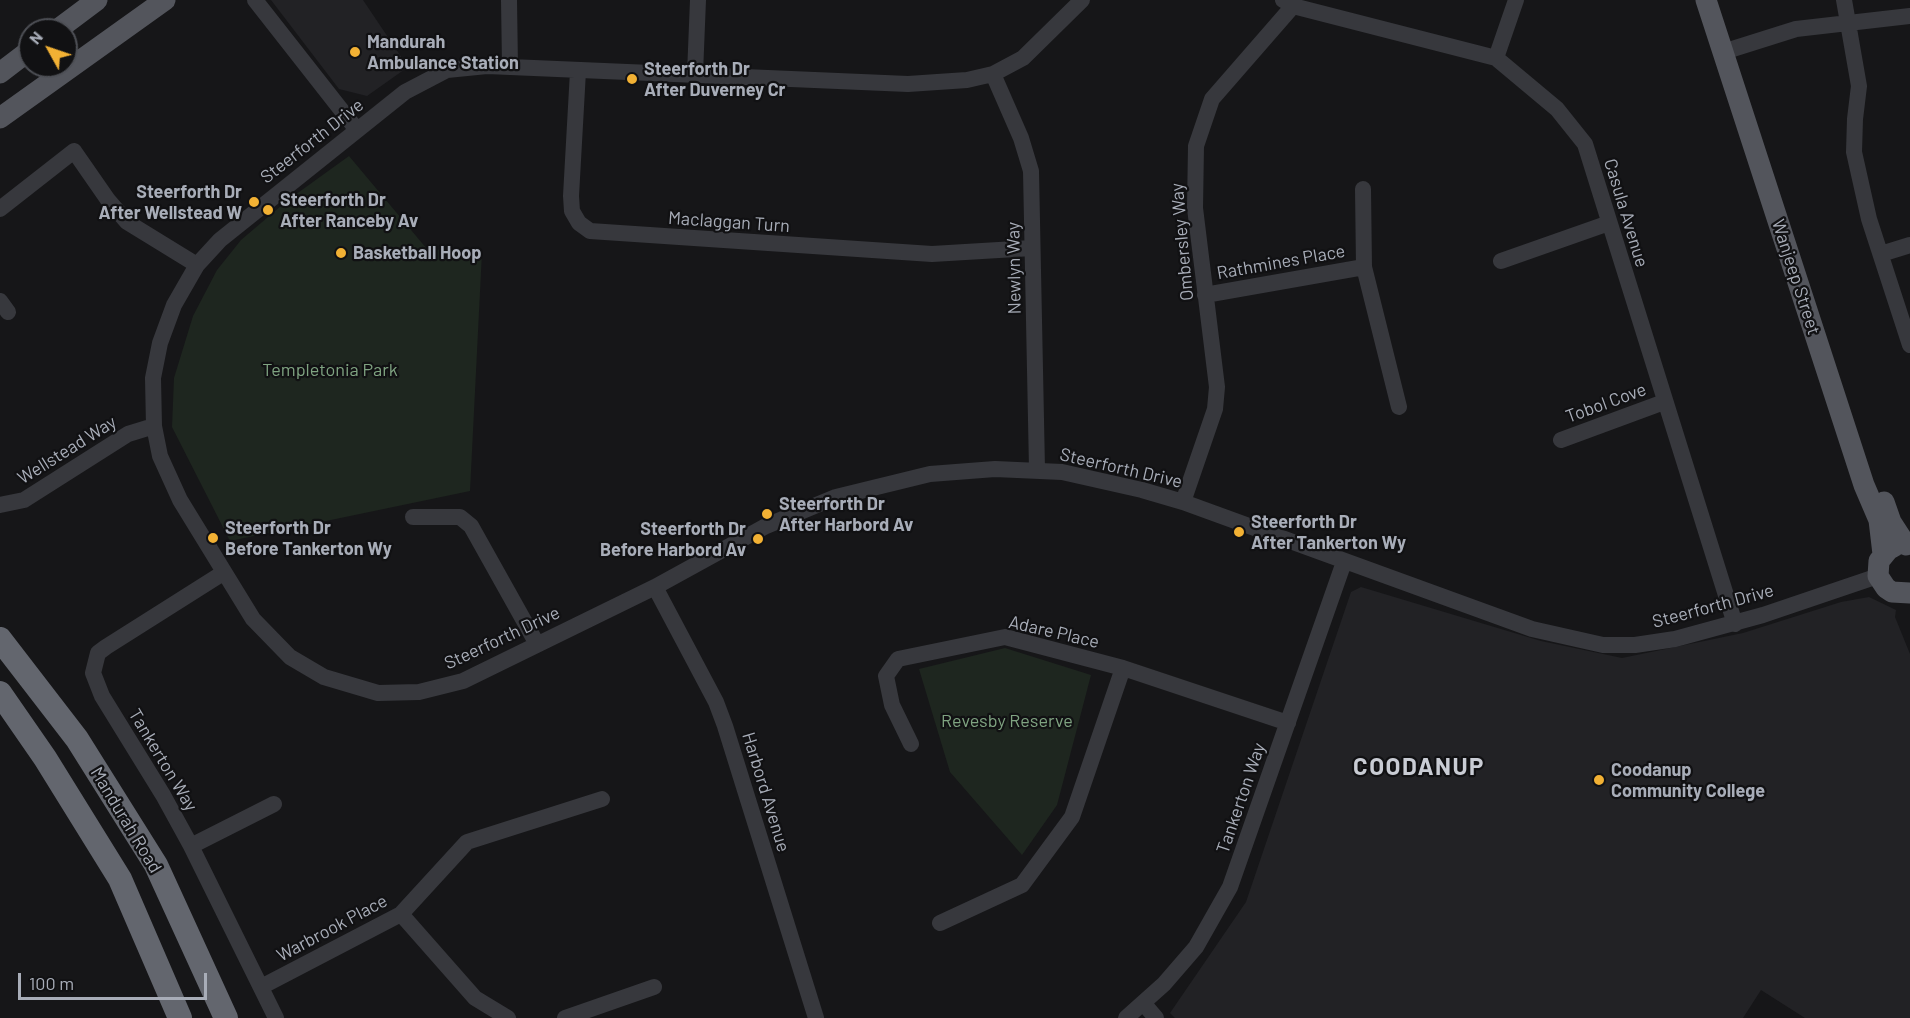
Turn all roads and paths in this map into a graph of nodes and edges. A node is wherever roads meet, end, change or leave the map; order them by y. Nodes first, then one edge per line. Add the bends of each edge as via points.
1 (97, 0) edge
2 (165, 0) edge
3 (255, 0) edge
4 (509, 0) edge
5 (698, 0) edge
6 (1082, 0) edge
7 (1516, 0) edge
8 (1706, 0) edge
9 (1719, 0) edge
10 (1844, 0) edge
11 (1288, 3) edge
12 (1910, 16) edge
13 (73, 18) edge
14 (1850, 23) junction
15 (1728, 50) junction
16 (1497, 58) junction
17 (18, 59) edge
18 (510, 66) junction
19 (578, 71) junction
20 (0, 73) edge
21 (694, 74) junction
22 (993, 74) junction
23 (0, 118) edge
24 (357, 130) junction
25 (1363, 189) dead end
26 (0, 209) edge
27 (1609, 223) junction
28 (1910, 245) edge
29 (1032, 248) junction
30 (1881, 254) junction
31 (1501, 261) dead end
32 (197, 265) junction
33 (1364, 267) junction
34 (1205, 295) junction
35 (1910, 345) edge
36 (1664, 402) junction
37 (1399, 407) dead end
38 (154, 426) junction
39 (1561, 440) dead end
40 (1037, 469) junction
41 (1183, 502) junction
42 (0, 505) edge
43 (412, 517) dead end
44 (1908, 546) edge
45 (1883, 554) junction
46 (1344, 562) junction
47 (223, 573) junction
48 (1878, 576) junction
49 (655, 587) junction
50 (1906, 599) edge
51 (1735, 624) junction
52 (0, 639) edge
53 (537, 644) junction
54 (1123, 668) junction
55 (0, 693) edge
56 (1288, 723) junction
57 (911, 744) dead end
58 (602, 799) dead end
59 (274, 804) dead end
60 (191, 846) junction
61 (401, 914) junction
62 (940, 923) dead end
63 (261, 987) junction
64 (654, 987) dead end
65 (1144, 1004) junction
66 (180, 1018) edge
67 (226, 1018) edge
68 (276, 1018) edge
69 (508, 1018) edge
70 (565, 1018) edge
71 (816, 1018) edge
72 (1126, 1018) edge
73 (1156, 1018) edge

1 - 13 main road
2 - 23 main road
3 - 24 street
4 - 18 street
5 - 21 street
6 - 22 street, Steerforth Drive via 1035,48
7 - 16 street
8 - 15 main road, Wanjeep Street
9 - 15 main road, Wanjeep Street
10 - 14 street
11 - 16 street, Casula Avenue
11 - 34 street, Ombersley Way via 1212,99 1196,146 1195,208
12 - 14 street
14 - 15 street via 1796,29
14 - 30 street via 1859,86 1854,152
15 - 44 main road, Wanjeep Street via 1891,522
15 - 45 main road, Wanjeep Street via 1878,520
16 - 27 street, Casula Avenue via 1557,109 1585,144
17 - 20 main road
18 - 19 street, Steerforth Drive
18 - 24 street, Steerforth Drive via 465,67 435,74 415,84
19 - 21 street, Steerforth Drive
19 - 29 street, Maclaggan Turn via 572,211 590,231 932,254
21 - 22 street, Steerforth Drive via 908,84 937,84
22 - 29 street, Newlyn Way via 1021,138 1030,171
24 - 32 street, Steerforth Drive via 230,231
25 - 33 street, Rathmines Place
26 - 32 street via 74,151 127,222
27 - 31 street
27 - 36 street, Casula Avenue
28 - 30 street
29 - 40 street, Newlyn Way
30 - 35 street
32 - 38 street, Steerforth Drive via 174,305 160,343 153,378
33 - 34 street, Rathmines Place
33 - 37 street, Rathmines Place
34 - 41 street, Ombersley Way via 1217,387 1215,409
36 - 39 street, Tobol Cove
36 - 51 street, Casula Avenue
38 - 42 street, Wellstead Way via 128,434 24,500
38 - 47 street, Steerforth Drive via 168,475
40 - 41 street, Steerforth Drive via 1096,479
40 - 49 street, Steerforth Drive via 957,470 836,496 766,526
41 - 46 street, Steerforth Drive
43 - 53 street via 460,517 471,526
44 - 45 main road via 1894,546
45 - 48 main road
46 - 51 street, Steerforth Drive via 1532,629 1603,645 1675,639
46 - 56 street, Tankerton Way
47 - 53 street, Steerforth Drive via 263,632 290,657 324,677 360,690 419,692 452,684
47 - 60 street, Tankerton Way via 105,647 98,653 93,674 102,696
48 - 50 main road via 1886,588
48 - 51 street, Steerforth Drive
49 - 53 street, Steerforth Drive
49 - 71 street, Harbord Avenue via 725,726
52 - 67 highway, Mandurah Road via 77,739 156,865
54 - 56 street, Adare Place
54 - 57 street, Adare Place via 1005,637 898,660 886,676 892,705
54 - 62 street via 1072,817 1022,885
55 - 66 highway, Mandurah Road via 120,879
56 - 65 street, Tankerton Way via 1220,910 1196,947
58 - 61 street, Warbrook Place via 467,842
59 - 60 street
60 - 63 street, Tankerton Way
61 - 63 street, Warbrook Place
61 - 69 street via 475,998
63 - 68 street, Tankerton Way
64 - 70 street
65 - 72 street, Tankerton Way
65 - 73 street

